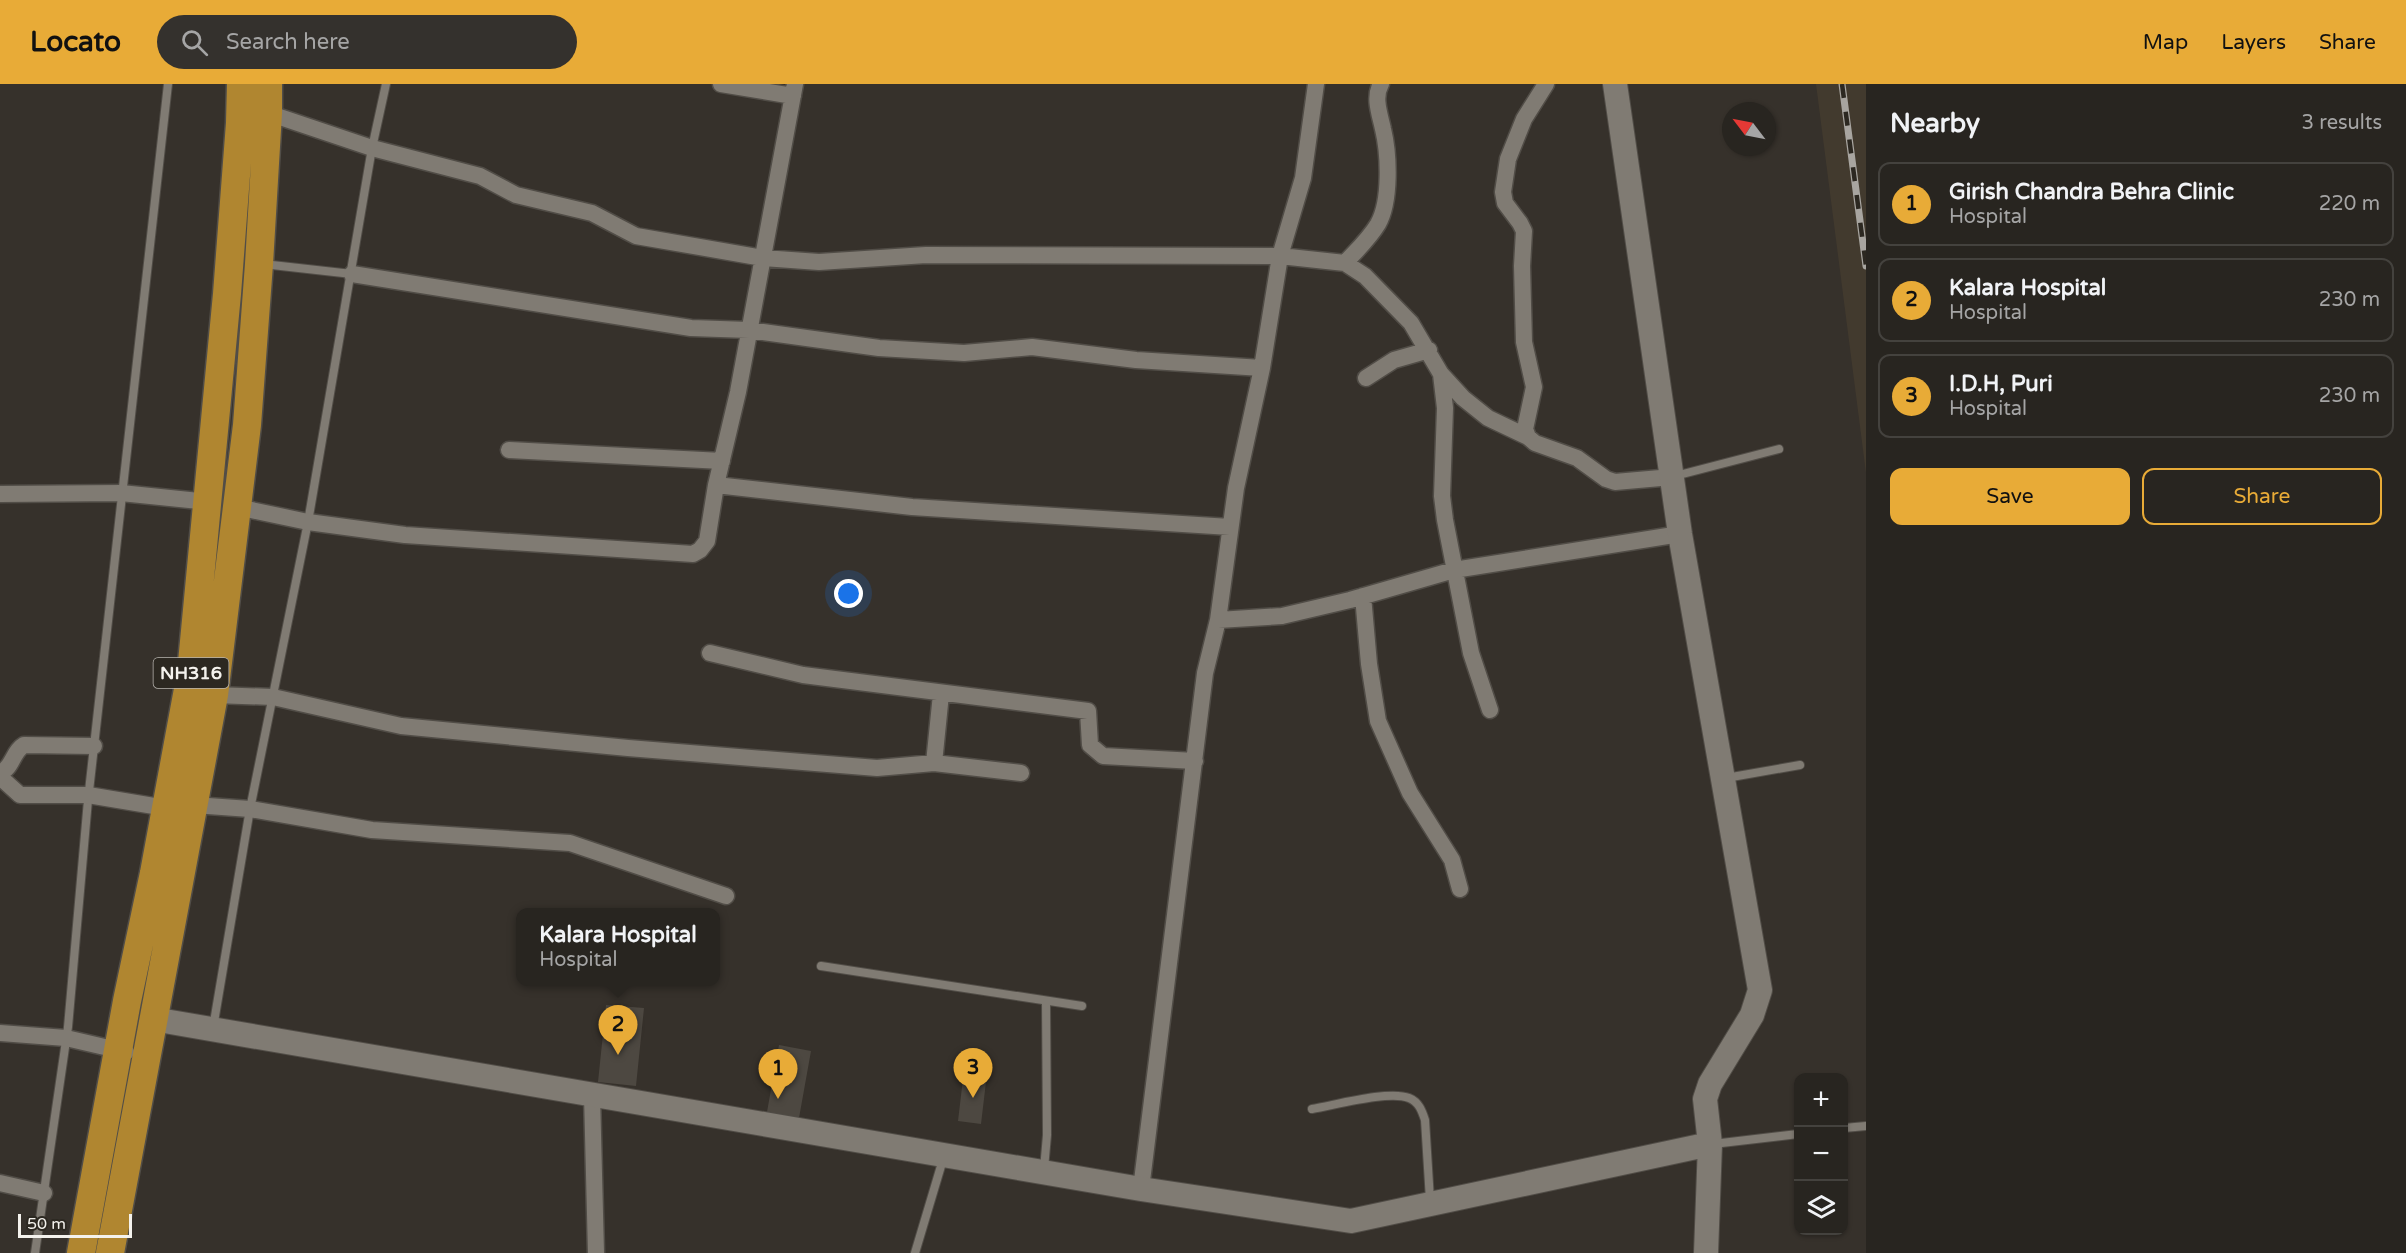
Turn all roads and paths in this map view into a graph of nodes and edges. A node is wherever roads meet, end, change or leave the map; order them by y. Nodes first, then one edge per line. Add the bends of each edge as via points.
1 (168, 84) edge
2 (241, 84) edge
3 (268, 84) edge
4 (386, 84) edge
5 (721, 84) edge
6 (1316, 84) edge
7 (1381, 84) edge
8 (1546, 84) edge
9 (1615, 84) edge
10 (794, 90) edge
11 (268, 113) junction
12 (372, 148) junction
13 (1280, 256) junction
14 (763, 258) junction
15 (1345, 263) junction
16 (259, 264) junction
17 (352, 274) junction
18 (749, 330) junction
19 (1429, 351) junction
20 (1262, 368) junction
21 (1441, 374) junction
22 (1366, 378) dead end
23 (1528, 437) junction
24 (1779, 449) dead end
25 (509, 450) dead end
26 (722, 461) junction
27 (1672, 477) junction
28 (716, 485) junction
29 (0, 494) edge
30 (121, 494) junction
31 (209, 502) junction
32 (237, 507) junction
33 (308, 522) junction
34 (1230, 526) junction
35 (1680, 534) junction
36 (1454, 570) junction
37 (1363, 596) junction
38 (1218, 620) junction
39 (710, 653) dead end
40 (941, 694) junction
41 (214, 695) junction
42 (273, 697) junction
43 (1490, 710) dead end
44 (94, 746) junction
45 (1195, 761) junction
46 (934, 763) junction
47 (1800, 765) dead end
48 (0, 772) edge
49 (1021, 773) dead end
50 (0, 777) edge
51 (1723, 778) junction
52 (88, 795) junction
53 (180, 806) junction
54 (250, 809) junction
55 (1460, 889) dead end
56 (726, 896) dead end
57 (821, 966) dead end
58 (1046, 1001) junction
59 (1082, 1006) dead end
60 (153, 1019) junction
61 (213, 1029) junction
62 (0, 1033) edge
63 (66, 1038) junction
64 (118, 1050) junction
65 (146, 1055) junction
66 (591, 1095) junction
67 (1312, 1109) dead end
68 (1866, 1126) edge
69 (1848, 1128) edge
70 (1794, 1134) edge
71 (1710, 1144) junction
72 (944, 1155) junction
73 (1044, 1173) junction
74 (0, 1184) edge
75 (1141, 1189) junction
76 (44, 1193) junction
77 (1430, 1204) junction
78 (35, 1253) edge
79 (81, 1253) edge
80 (110, 1253) edge
81 (596, 1253) edge
82 (915, 1253) edge
83 (1706, 1253) edge

1 - 30 lane
2 - 31 highway, NH316 via 228,294
3 - 11 highway, NH316
4 - 12 lane
5 - 10 street
6 - 13 street via 1303,178
7 - 15 street via 1377,96 1388,169 1384,207 1371,235
8 - 23 street via 1524,119 1508,159 1503,192 1505,203 1524,231 1524,342 1534,387 1525,429
9 - 27 main road
10 - 14 street
11 - 12 street
11 - 16 highway, NH316
12 - 14 street via 480,176 516,195 592,213 636,236
12 - 17 lane
13 - 14 street via 926,255 819,262
13 - 15 street
13 - 20 street
14 - 18 street
15 - 19 street via 1384,294 1411,323
16 - 17 lane
16 - 32 highway, NH316
17 - 18 street via 691,328
17 - 33 lane
18 - 20 street via 879,348 964,353 1032,347 1136,360
18 - 26 street
19 - 21 street
19 - 22 street via 1394,360
20 - 34 street
21 - 23 street via 1488,418
21 - 36 street via 1442,496
23 - 27 street via 1577,458 1616,482
24 - 27 lane
25 - 26 street
26 - 28 street
27 - 35 main road
28 - 33 street via 707,541 693,554 405,535
28 - 34 street via 912,507
29 - 30 street
30 - 31 street
30 - 44 lane
31 - 53 highway, NH316
32 - 33 street
32 - 41 highway, NH316
33 - 42 lane
34 - 38 street
35 - 36 street
35 - 51 main road
36 - 37 street
36 - 43 street via 1471,652
37 - 38 street via 1282,616
37 - 55 street via 1378,721 1410,793 1452,860
38 - 45 street via 1205,673
39 - 40 street via 803,675
40 - 45 street via 1088,711 1090,746 1103,756
40 - 46 street
41 - 42 street
41 - 53 highway, NH316
42 - 46 street via 401,726 877,768
42 - 54 lane
44 - 48 street via 24,745 8,769
44 - 52 lane
45 - 75 street
46 - 49 street
47 - 51 lane
50 - 52 street via 20,795
51 - 71 main road via 1760,990 1752,1015 1705,1099
52 - 53 street
52 - 63 lane
53 - 54 street
53 - 60 highway, NH316
53 - 64 highway, NH316
54 - 56 street via 372,830 570,843
54 - 61 lane
57 - 58 lane
58 - 59 lane
58 - 73 lane
60 - 61 main road
60 - 65 highway, NH316
61 - 66 main road
62 - 63 street
63 - 64 street
63 - 76 lane
64 - 65 street
64 - 79 highway, NH316
65 - 80 highway, NH316
66 - 72 main road
66 - 81 street
67 - 77 lane via 1395,1094 1412,1099 1422,1108 1425,1120
68 - 69 lane
70 - 71 lane
71 - 77 main road
71 - 83 main road
72 - 73 main road
72 - 82 lane
73 - 75 main road
74 - 76 street
75 - 77 main road via 1351,1221
76 - 78 lane

